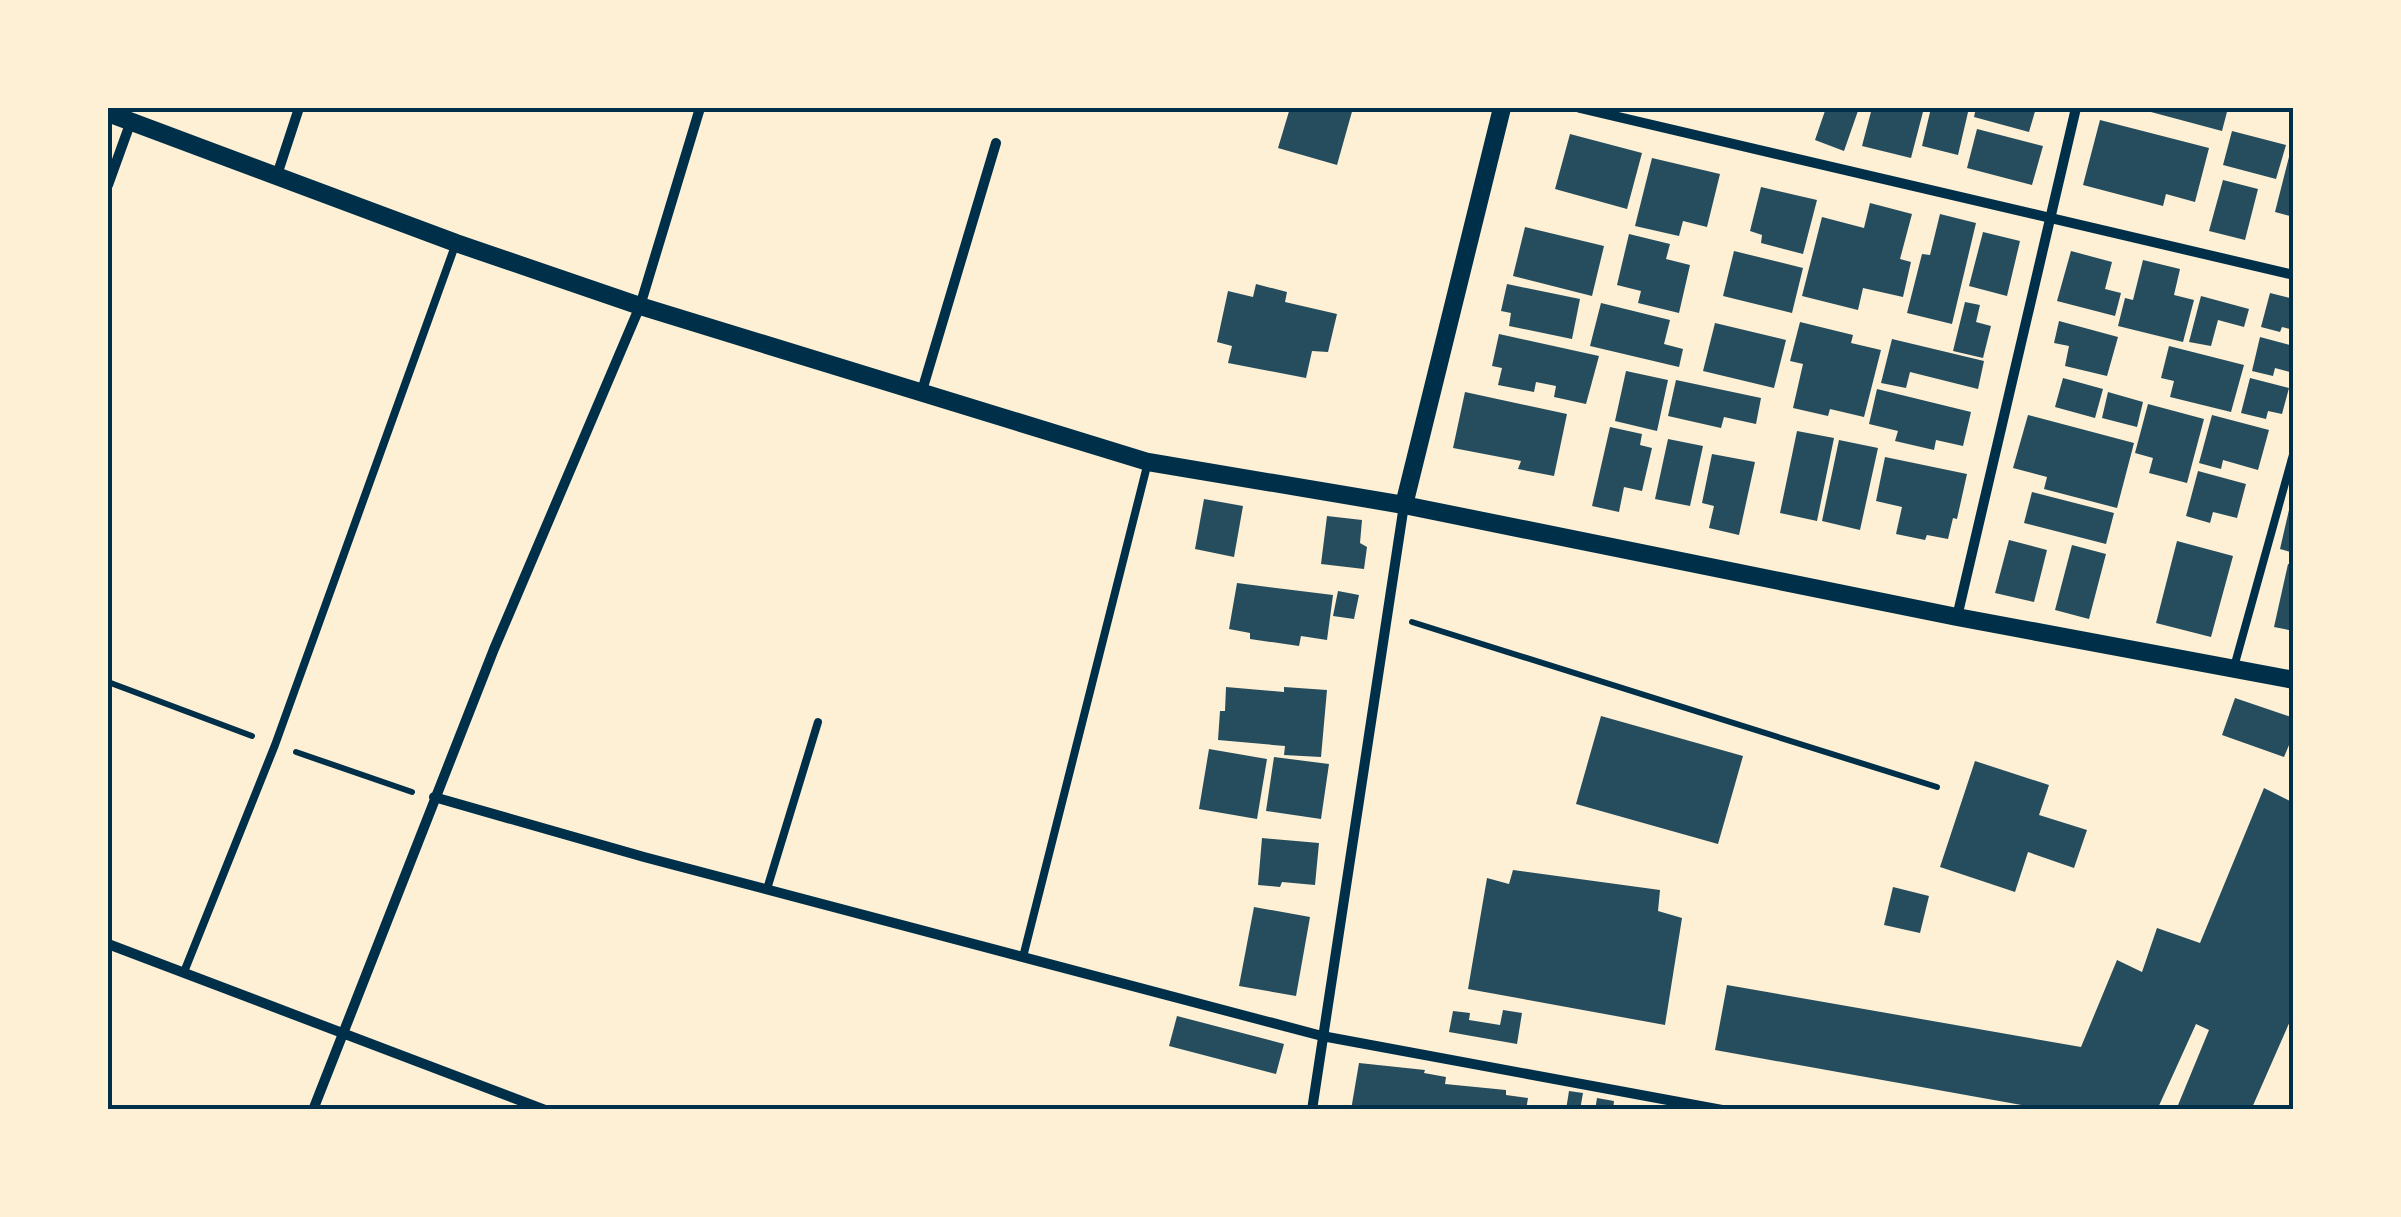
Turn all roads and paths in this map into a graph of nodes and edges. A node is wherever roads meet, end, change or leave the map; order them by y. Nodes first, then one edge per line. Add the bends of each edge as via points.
1 (299, 108) edge
2 (700, 108) edge
3 (1502, 108) edge
4 (1580, 108) edge
5 (2076, 108) edge
6 (108, 114) edge
7 (130, 124) junction
8 (996, 144) dead end
9 (277, 174) junction
10 (108, 185) edge
11 (2050, 220) junction
12 (456, 243) junction
13 (2294, 276) edge
14 (640, 306) junction
15 (921, 394) junction
16 (2294, 451) edge
17 (1148, 462) junction
18 (1404, 505) junction
19 (1388, 614) junction
20 (1957, 617) junction
21 (2234, 667) junction
22 (2294, 680) edge
23 (818, 722) dead end
24 (1937, 787) dead end
25 (434, 797) junction
26 (767, 889) junction
27 (108, 944) edge
28 (1024, 957) junction
29 (184, 972) junction
30 (344, 1034) junction
31 (1322, 1036) junction
32 (314, 1110) edge
33 (546, 1110) edge
34 (1312, 1110) edge
35 (1722, 1110) edge

1 - 9 street
2 - 14 street
3 - 18 street
4 - 11 street
5 - 11 street
6 - 7 street
7 - 9 street
7 - 10 street
8 - 15 street
9 - 12 street
11 - 13 street
11 - 20 street
12 - 14 street
12 - 29 lane via 275,745
14 - 15 street
14 - 25 street
15 - 17 street
16 - 21 lane
17 - 18 street
17 - 28 lane
18 - 19 street
18 - 20 street
19 - 24 path
19 - 31 street
20 - 21 street
21 - 22 street
23 - 26 lane
25 - 26 street
25 - 30 street
26 - 28 street
27 - 29 street
28 - 31 street
29 - 30 street
30 - 32 street
30 - 33 street
31 - 34 street
31 - 35 street

